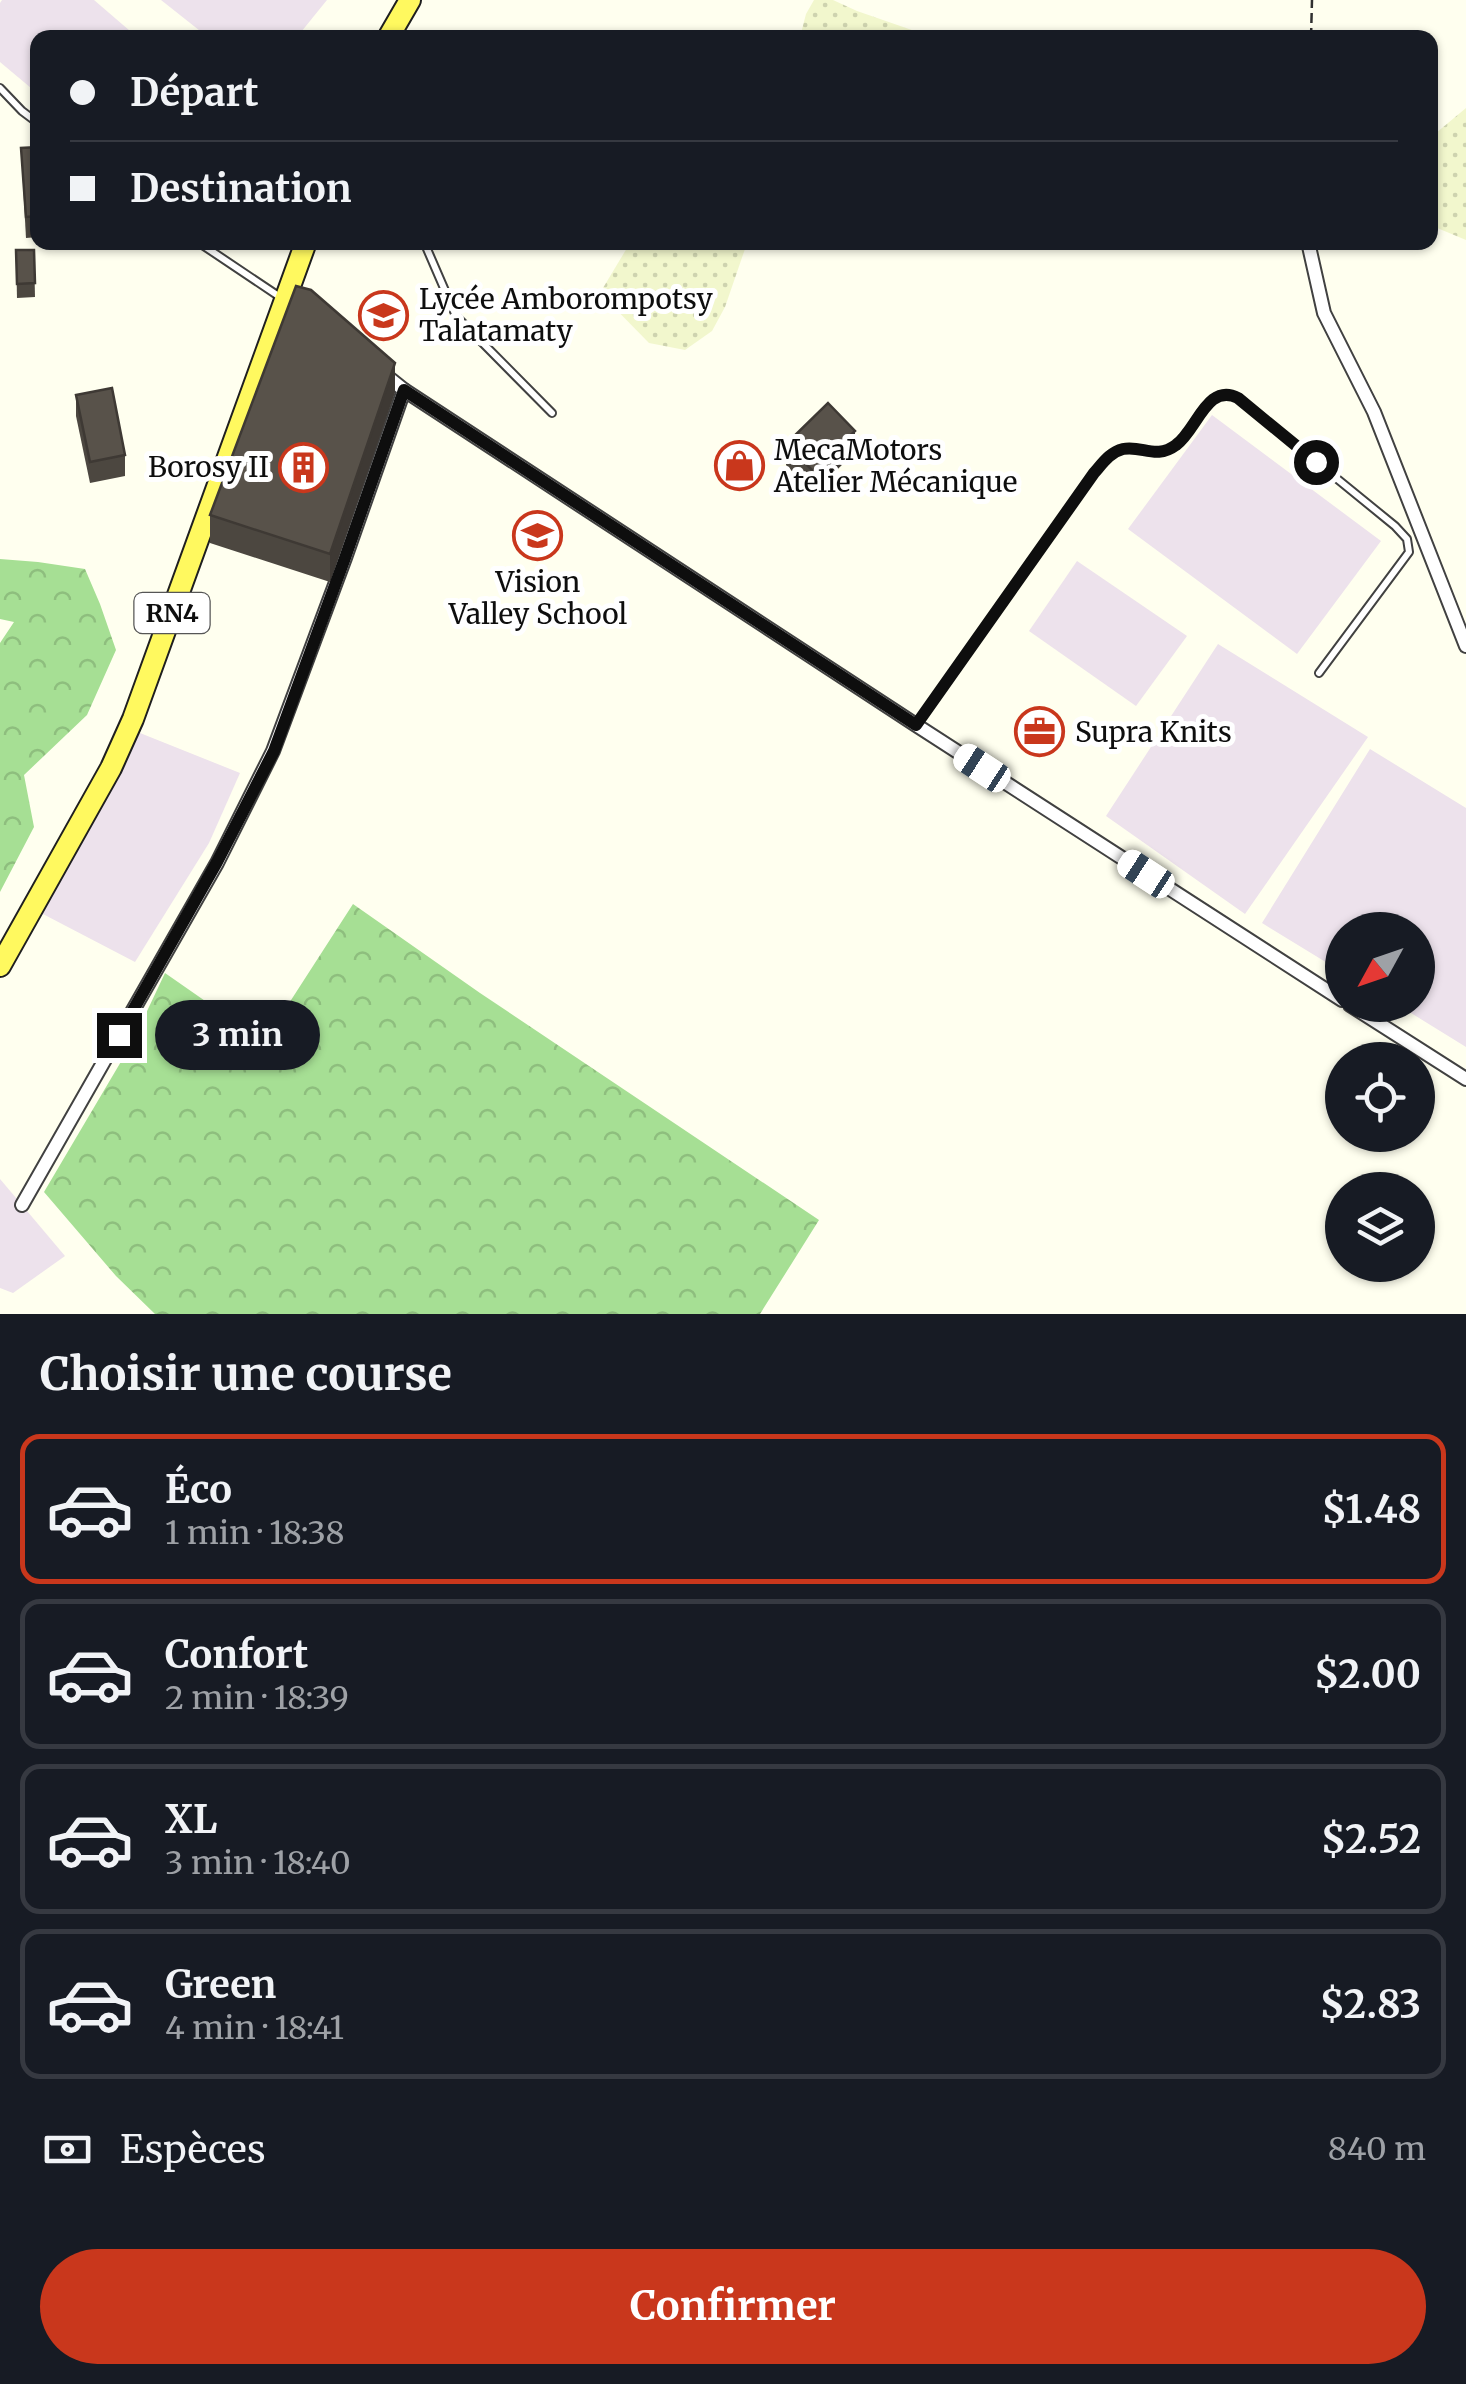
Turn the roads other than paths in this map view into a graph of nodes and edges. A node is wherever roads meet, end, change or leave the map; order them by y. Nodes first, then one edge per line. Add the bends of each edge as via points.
1 (410, 0) edge
2 (393, 30) edge
3 (0, 88) edge
4 (30, 118) edge
5 (210, 250) edge
6 (304, 250) edge
7 (427, 250) edge
8 (1310, 250) edge
9 (292, 305) junction
10 (374, 366) edge
11 (404, 390) junction
12 (552, 413) dead end
13 (1466, 646) edge
14 (1319, 673) dead end
15 (916, 725) junction
16 (0, 966) edge
17 (1325, 989) edge
18 (1377, 1022) edge
19 (1466, 1079) edge
20 (22, 1205) dead end

1 - 2 main road
3 - 4 lane
5 - 9 lane
6 - 9 main road, RN4
7 - 12 lane via 456,316
8 - 13 street via 1324,313 1374,412
9 - 16 main road, RN4 via 133,719
10 - 11 street
11 - 15 street
11 - 20 street via 274,751
14 - 15 lane via 1409,552 1407,539 1228,393 1207,406 1176,445 1111,454
15 - 17 street
18 - 19 street

